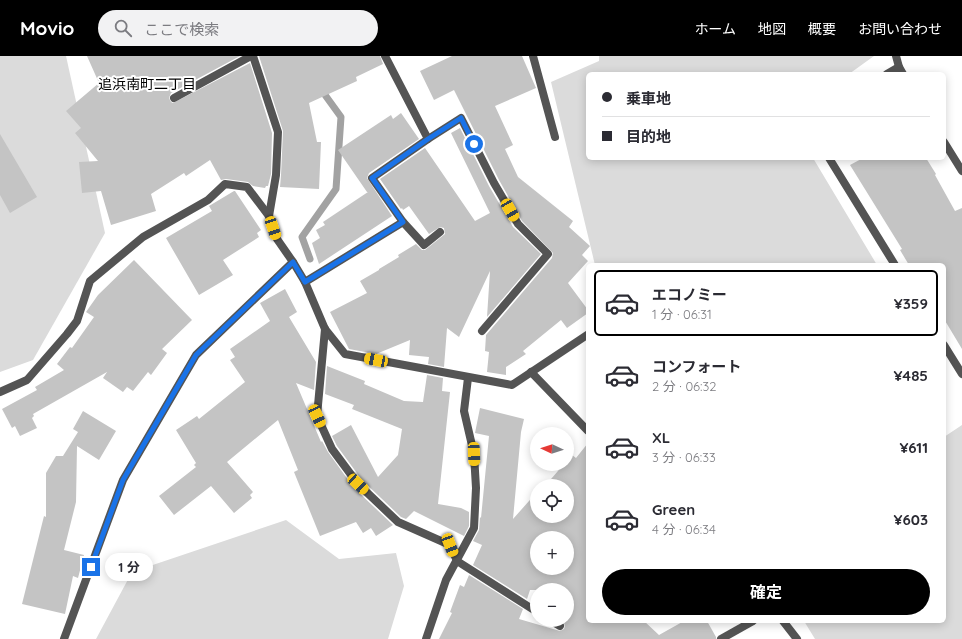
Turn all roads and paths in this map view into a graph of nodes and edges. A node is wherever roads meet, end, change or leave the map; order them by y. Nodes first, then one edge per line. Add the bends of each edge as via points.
1 (252, 56) edge
2 (385, 56) edge
3 (532, 56) edge
4 (896, 56) edge
5 (901, 71) edge
6 (174, 98) dead end
7 (555, 137) dead end
8 (428, 139) junction
9 (946, 145) edge
10 (830, 160) edge
11 (962, 171) edge
12 (270, 216) junction
13 (403, 222) junction
14 (440, 232) dead end
15 (293, 262) junction
16 (894, 263) edge
17 (305, 282) junction
18 (325, 328) junction
19 (482, 331) dead end
20 (586, 336) edge
21 (946, 348) edge
22 (532, 372) junction
23 (962, 374) edge
24 (468, 378) junction
25 (0, 392) edge
26 (586, 429) edge
27 (457, 562) junction
28 (530, 608) edge
29 (749, 623) edge
30 (785, 623) edge
31 (64, 639) edge
32 (426, 639) edge
33 (721, 639) edge
34 (797, 639) edge

1 - 6 street
1 - 12 street via 278,132 276,175
2 - 8 street
3 - 7 street
4 - 5 street
8 - 13 street via 372,178
8 - 19 street via 461,118 518,224 548,254
9 - 11 street
10 - 16 street
12 - 15 street via 277,239
12 - 25 street via 247,186 225,184 208,200 143,237 90,281 77,321 27,380
13 - 14 street via 424,245
13 - 17 street
15 - 17 street
15 - 31 street via 196,355 123,480
17 - 18 street
18 - 24 street via 345,354
18 - 27 street via 317,416 332,449 358,484 398,522 450,545
20 - 22 street
21 - 23 street
22 - 24 street via 512,385
22 - 26 street
24 - 27 street via 464,411 474,454 474,528
27 - 28 street
27 - 32 street via 446,580
29 - 33 street
30 - 34 street

